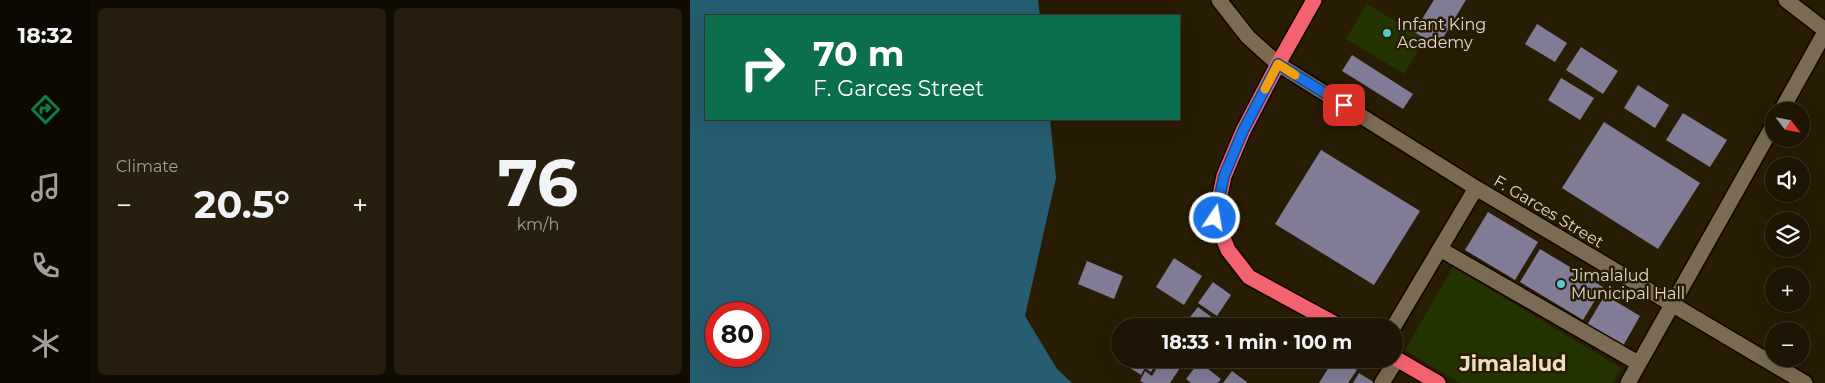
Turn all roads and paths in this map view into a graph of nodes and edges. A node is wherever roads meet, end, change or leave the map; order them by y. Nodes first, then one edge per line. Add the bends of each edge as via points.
1 (1219, 0) edge
2 (1314, 0) edge
3 (1786, 0) edge
4 (1825, 31) edge
5 (1278, 64) junction
6 (1786, 102) edge
7 (1765, 140) edge
8 (1476, 188) junction
9 (1440, 249) junction
10 (1673, 305) junction
11 (1324, 318) edge
12 (1399, 318) edge
13 (1403, 362) edge
14 (1638, 363) junction
15 (1390, 368) edge
16 (1382, 383) edge
17 (1438, 383) edge
18 (1628, 383) edge
19 (1805, 383) edge

1 - 5 street, F. Garces Street via 1248,37
2 - 5 highway
3 - 4 street
4 - 6 street
5 - 8 street, F. Garces Street
5 - 11 highway via 1224,176 1215,218 1228,250 1249,277
7 - 10 street
8 - 9 street
8 - 10 street, F. Garces Street
9 - 12 street
9 - 14 street
10 - 14 street
10 - 19 street, F. Garces Street
13 - 17 highway
14 - 18 street
15 - 16 street

